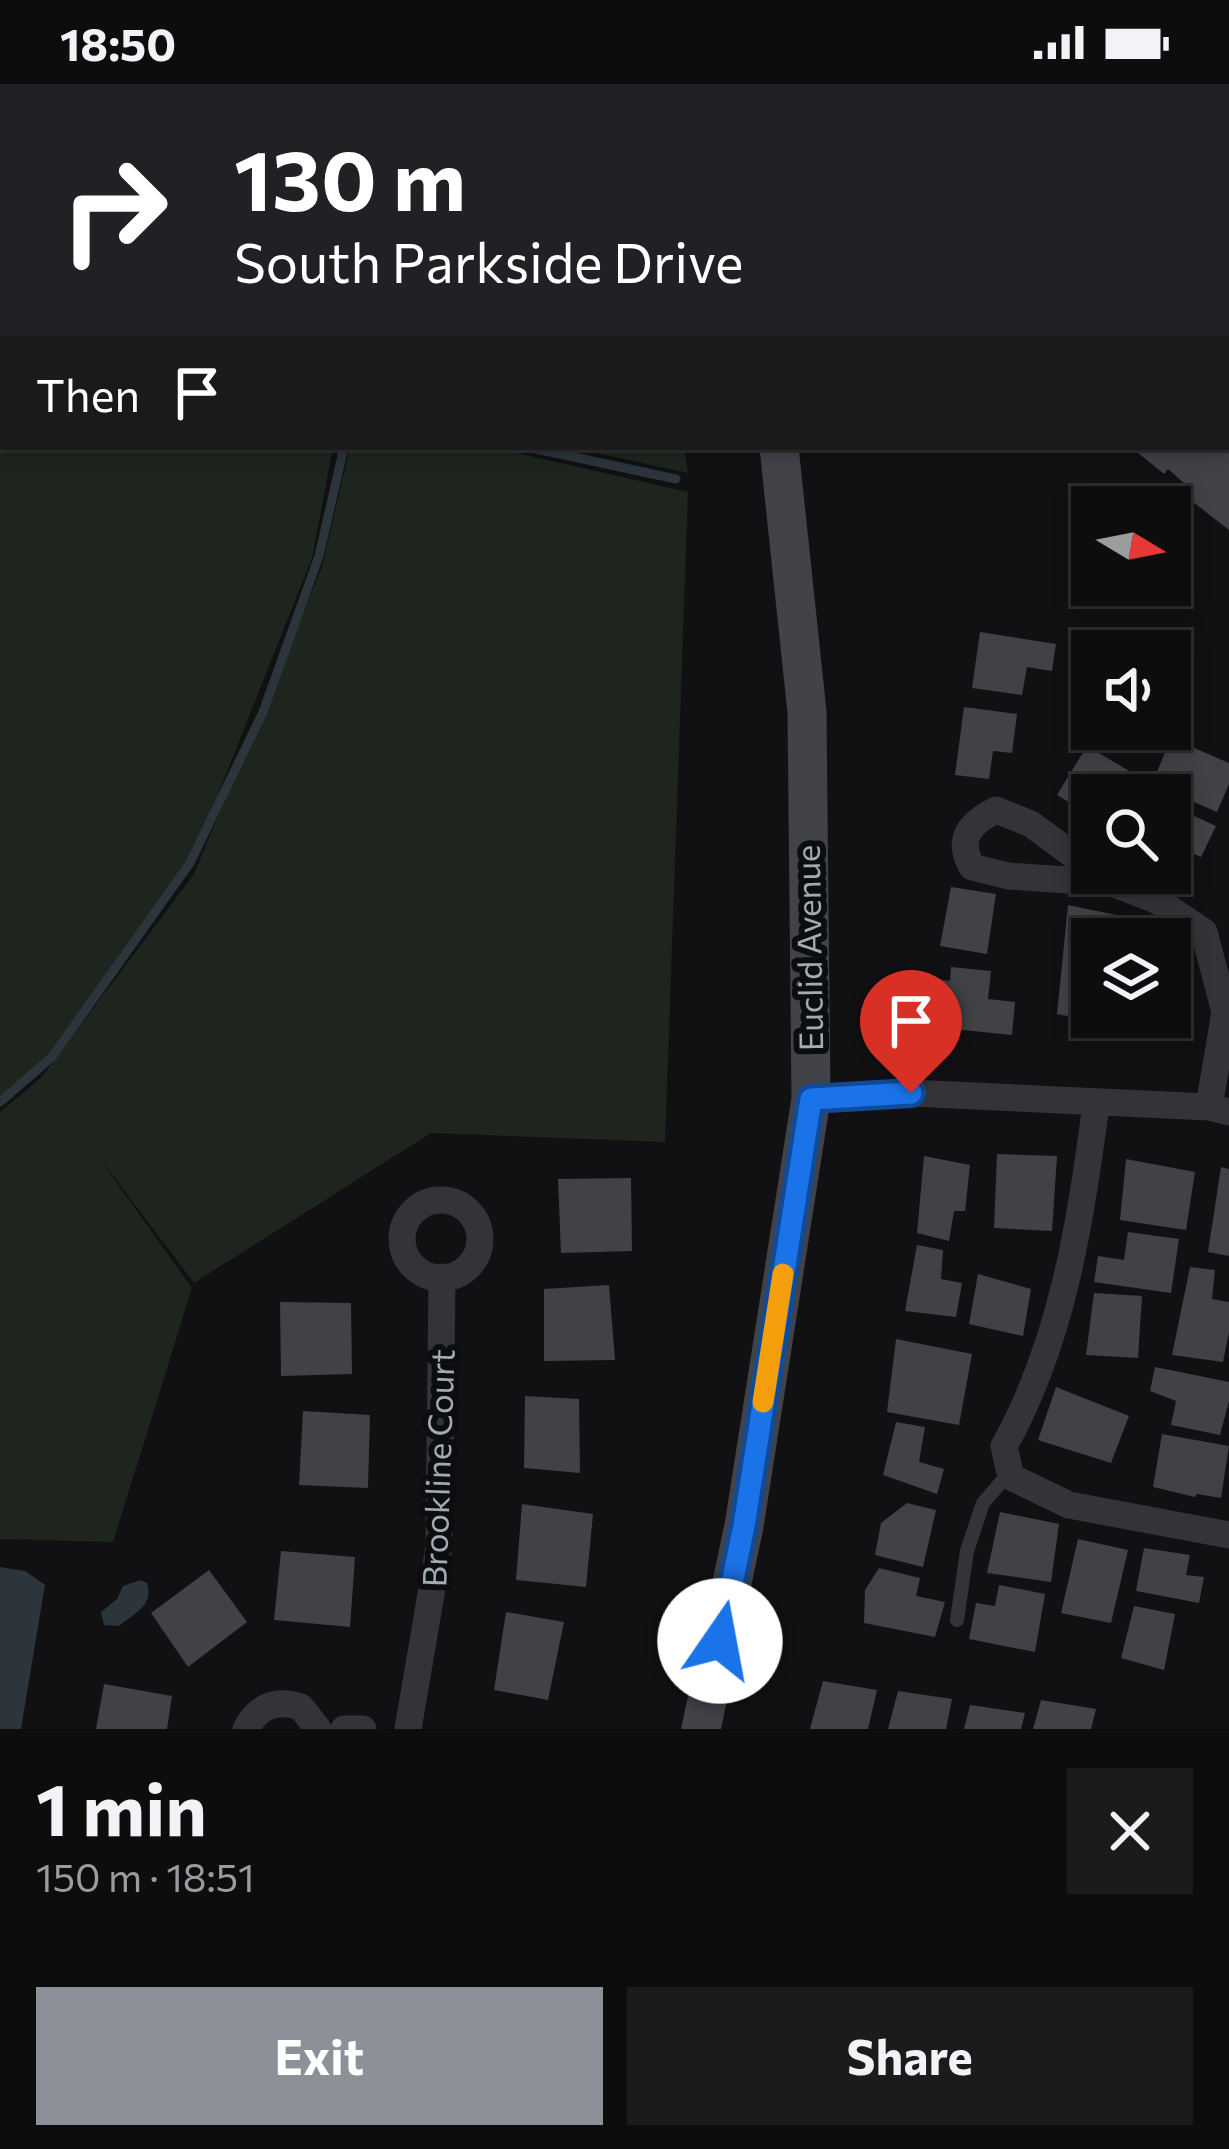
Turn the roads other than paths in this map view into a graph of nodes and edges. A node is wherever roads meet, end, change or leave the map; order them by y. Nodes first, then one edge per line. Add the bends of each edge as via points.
1 (779, 450) edge
2 (1141, 894) edge
3 (811, 1099) junction
4 (1096, 1104) junction
5 (1219, 1110) edge
6 (442, 1277) dead end
7 (1010, 1472) junction
8 (1229, 1535) edge
9 (958, 1619) dead end
10 (246, 1729) edge
11 (318, 1729) edge
12 (344, 1729) edge
13 (363, 1729) edge
14 (407, 1729) edge
15 (701, 1729) edge

1 - 3 main road, Euclid Avenue via 807,712
2 - 5 street via 1204,932 1225,1012
3 - 4 street via 911,1093
3 - 15 main road, Euclid Avenue via 744,1526
4 - 5 street
4 - 7 street via 1078,1235 1028,1403 1004,1446
6 - 14 street, Brookline Court via 440,1547
7 - 8 street via 1070,1505
7 - 9 lane via 983,1503
10 - 11 street via 254,1714 276,1703 301,1707
12 - 13 street

